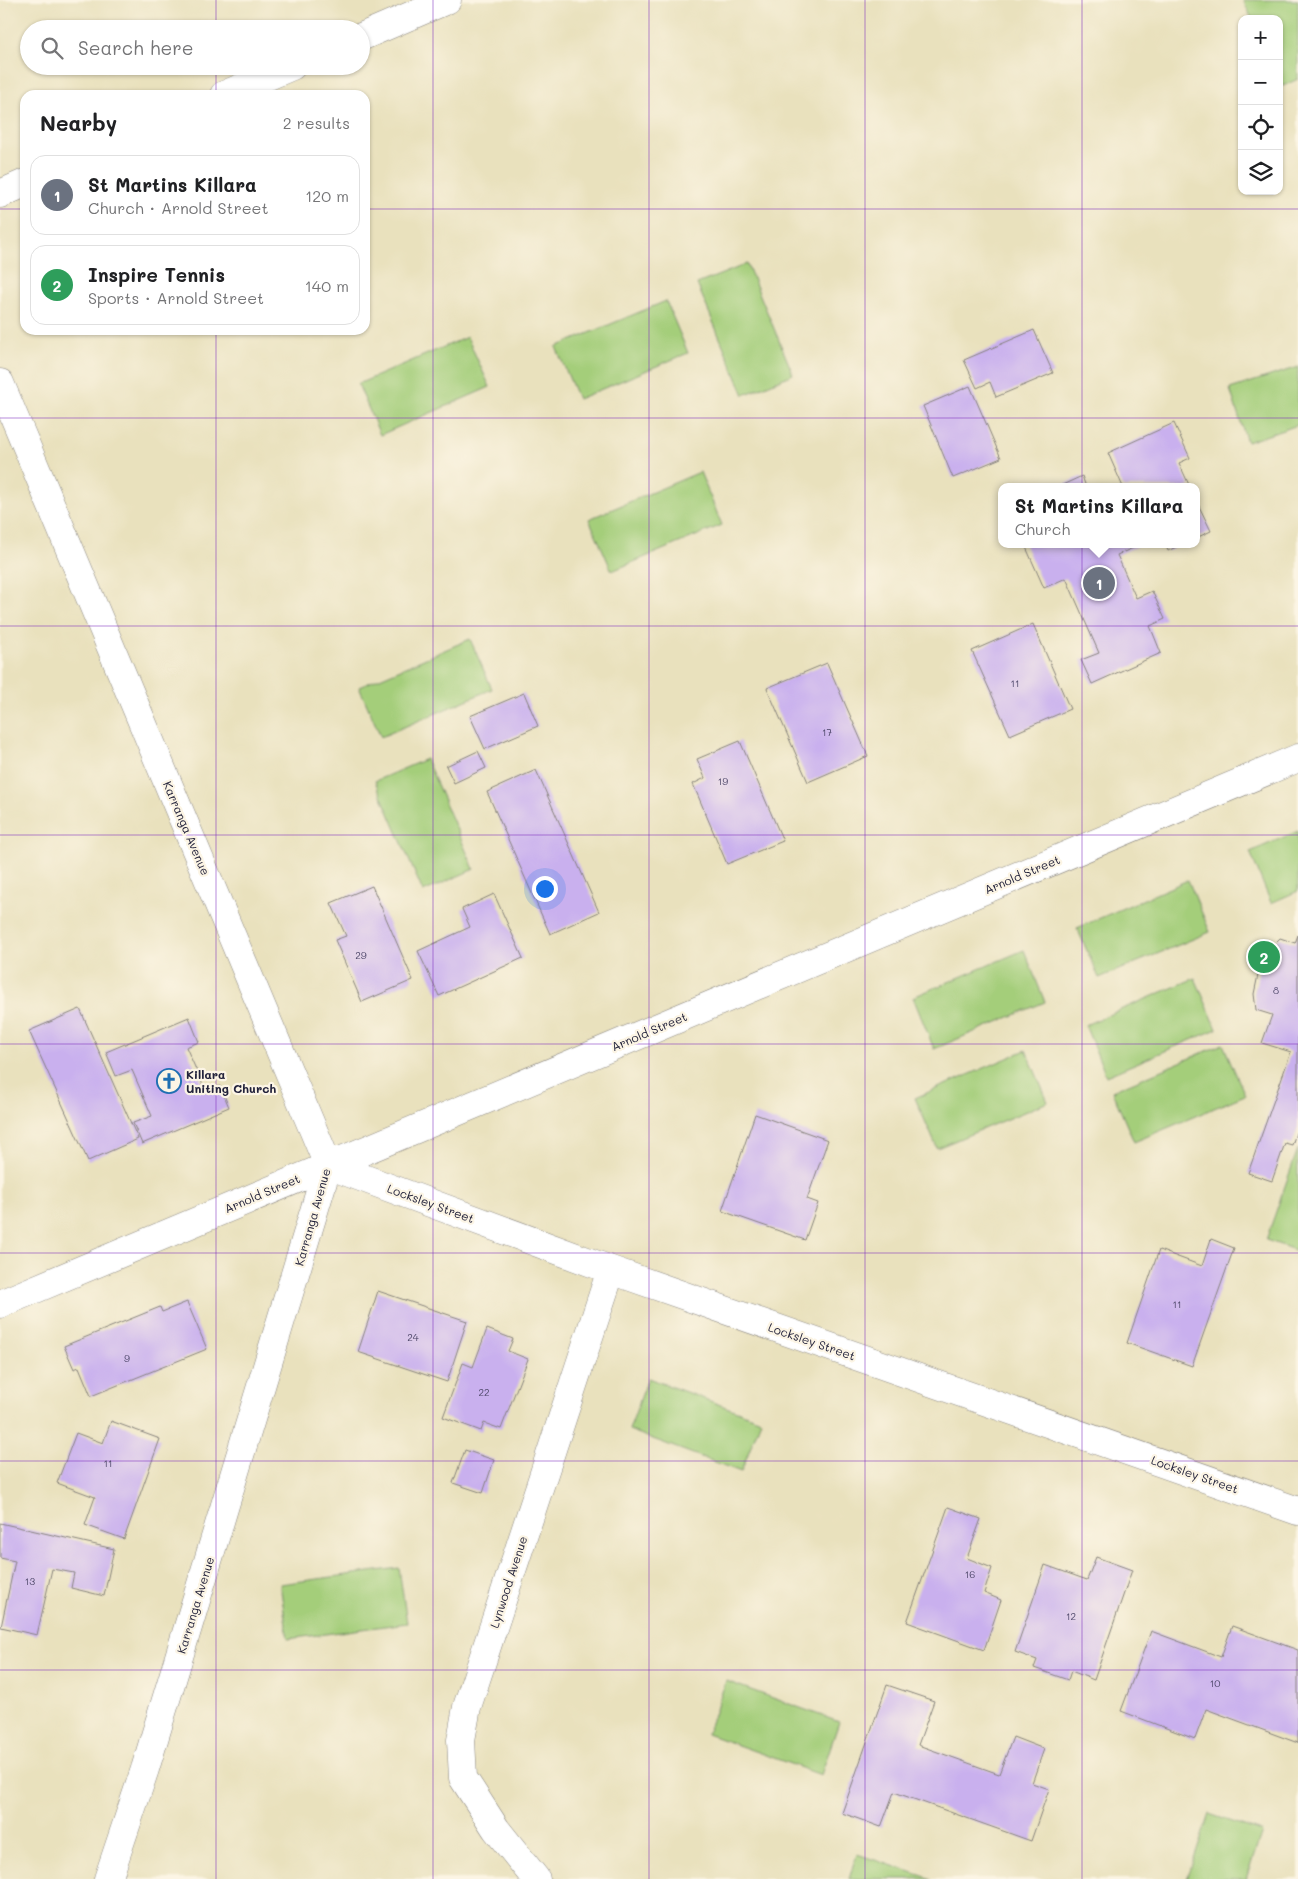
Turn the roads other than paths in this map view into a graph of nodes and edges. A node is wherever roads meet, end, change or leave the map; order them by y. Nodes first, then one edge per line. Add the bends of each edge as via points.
1 (448, 0) edge
2 (370, 33) edge
3 (271, 75) edge
4 (236, 90) edge
5 (20, 185) edge
6 (0, 194) edge
7 (0, 383) edge
8 (1298, 758) edge
9 (328, 1165) junction
10 (610, 1270) junction
11 (0, 1304) edge
12 (1298, 1511) edge
13 (108, 1879) edge
14 (536, 1879) edge

1 - 2 street
3 - 4 street
5 - 6 street
7 - 9 street, Karranga Avenue
8 - 9 street, Arnold Street
9 - 10 street, Locksley Street
9 - 11 street, Arnold Street
9 - 13 street, Karranga Avenue via 145,1769
10 - 12 street, Locksley Street
10 - 14 street, Lynwood Avenue via 460,1740 463,1778 496,1829

